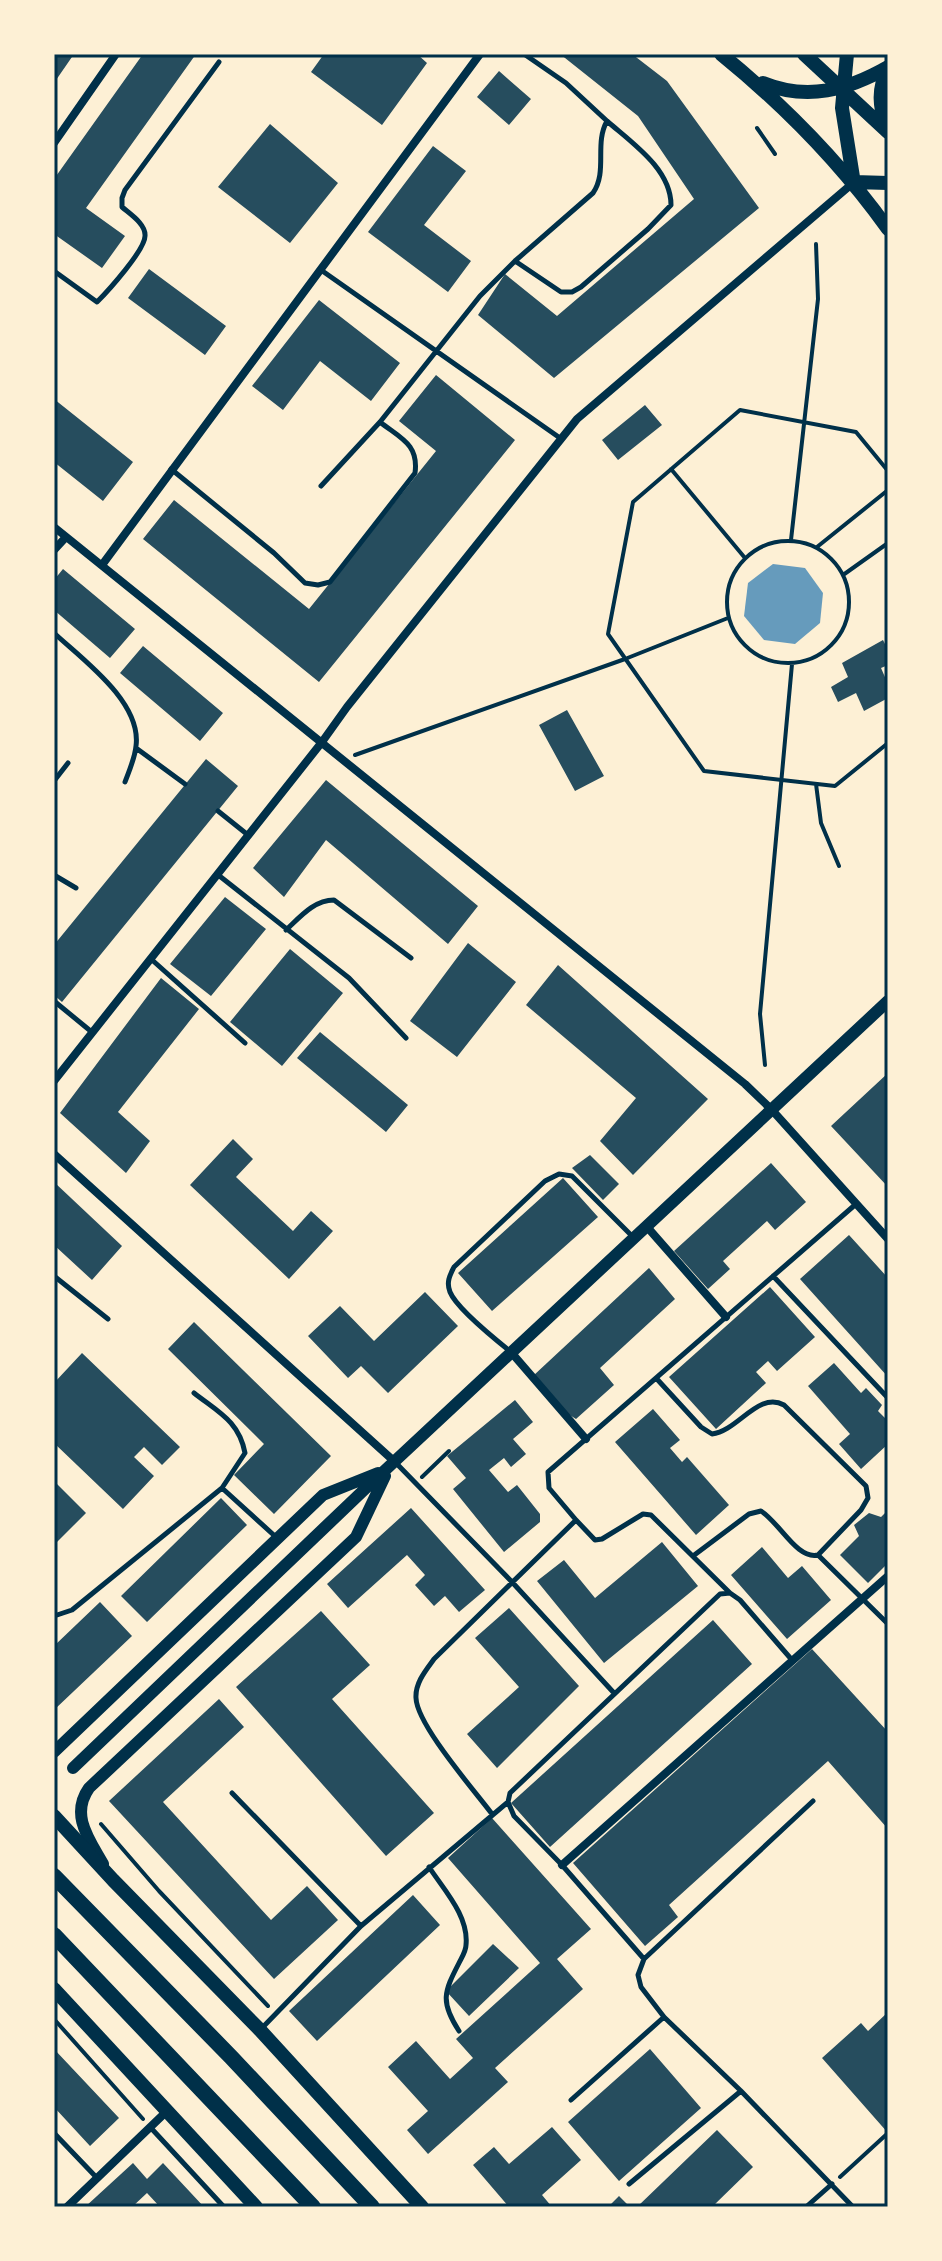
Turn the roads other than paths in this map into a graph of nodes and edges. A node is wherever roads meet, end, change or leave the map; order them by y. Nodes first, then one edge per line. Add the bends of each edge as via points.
1 (116, 54) edge
2 (480, 54) edge
3 (524, 54) edge
4 (721, 54) edge
5 (804, 54) edge
6 (847, 54) edge
7 (219, 62) dead end
8 (888, 68) edge
9 (752, 79) junction
10 (843, 87) junction
11 (607, 121) junction
12 (887, 130) edge
13 (54, 143) edge
14 (854, 182) junction
15 (888, 183) edge
16 (888, 229) edge
17 (515, 261) junction
18 (320, 269) junction
19 (54, 271) edge
20 (437, 353) junction
21 (380, 422) junction
22 (560, 438) junction
23 (171, 469) junction
24 (321, 486) dead end
25 (54, 527) edge
26 (66, 537) junction
27 (54, 550) edge
28 (102, 565) junction
29 (54, 633) edge
30 (322, 742) junction
31 (136, 748) junction
32 (68, 763) dead end
33 (54, 781) edge
34 (125, 782) dead end
35 (185, 784) dead end
36 (218, 811) dead end
37 (248, 835) junction
38 (217, 874) junction
39 (54, 875) edge
40 (76, 888) dead end
41 (286, 930) junction
42 (411, 958) dead end
43 (151, 959) junction
44 (54, 1001) edge
45 (888, 1001) edge
46 (93, 1033) junction
47 (406, 1038) dead end
48 (245, 1043) dead end
49 (54, 1081) edge
50 (772, 1110) junction
51 (54, 1154) edge
52 (856, 1204) junction
53 (648, 1228) junction
54 (635, 1239) junction
55 (888, 1239) edge
56 (54, 1276) edge
57 (773, 1276) junction
58 (726, 1317) junction
59 (108, 1319) dead end
60 (511, 1352) junction
61 (656, 1378) junction
62 (194, 1393) dead end
63 (888, 1398) edge
64 (586, 1439) junction
65 (392, 1466) junction
66 (222, 1488) junction
67 (576, 1520) junction
68 (277, 1538) junction
69 (818, 1555) junction
70 (693, 1556) junction
71 (888, 1576) edge
72 (512, 1582) junction
73 (730, 1593) junction
74 (864, 1599) junction
75 (54, 1616) edge
76 (888, 1624) edge
77 (792, 1661) junction
78 (614, 1693) junction
79 (54, 1752) edge
80 (73, 1768) dead end
81 (232, 1793) dead end
82 (813, 1801) dead end
83 (508, 1802) junction
84 (492, 1814) junction
85 (54, 1816) edge
86 (562, 1865) junction
87 (429, 1867) junction
88 (54, 1876) edge
89 (113, 1880) junction
90 (361, 1926) junction
91 (54, 1935) edge
92 (644, 1959) junction
93 (54, 1989) edge
94 (664, 2017) junction
95 (260, 2030) junction
96 (459, 2031) dead end
97 (741, 2091) junction
98 (571, 2100) dead end
99 (168, 2110) junction
100 (150, 2127) junction
101 (54, 2133) edge
102 (97, 2178) junction
103 (629, 2184) dead end
104 (832, 2184) junction
105 (67, 2207) edge
106 (224, 2207) edge
107 (256, 2207) edge
108 (313, 2207) edge
109 (372, 2207) edge
110 (422, 2207) edge
111 (806, 2207) edge
112 (853, 2207) edge

1 - 13 street
2 - 18 street
3 - 11 lane
4 - 9 main road
5 - 10 main road
6 - 10 main road
7 - 19 lane via 125,190 122,207 143,225 146,235 113,285 97,302
8 - 10 main road
8 - 12 main road via 880,95
9 - 10 main road via 797,93
9 - 14 main road
10 - 12 main road
10 - 14 main road via 844,133
11 - 17 lane via 599,140 598,186
11 - 17 lane via 668,183 671,205 572,292 561,292
14 - 15 main road
14 - 16 main road
14 - 22 street
17 - 20 lane via 480,296
18 - 20 lane
18 - 23 street
20 - 21 lane
20 - 22 lane
21 - 23 lane via 411,446 415,473 330,582 318,585 305,583
21 - 24 lane
22 - 30 street
23 - 28 street
25 - 26 street
26 - 27 street
26 - 28 street
28 - 30 street
29 - 31 lane via 117,691 137,736
30 - 37 street
30 - 50 street
31 - 34 lane
31 - 35 lane
32 - 33 lane
36 - 37 lane
37 - 38 street
38 - 41 lane
38 - 43 street
39 - 40 lane
41 - 42 lane via 314,905 334,900
41 - 47 lane via 349,978
43 - 46 street
43 - 48 lane
44 - 46 lane
45 - 50 street
46 - 49 street
50 - 52 street
50 - 53 street
51 - 65 street
52 - 55 street
52 - 57 lane
53 - 54 street
53 - 58 street
54 - 60 street
54 - 60 lane via 572,1176 559,1174 545,1181 454,1267 448,1279 450,1293
56 - 59 lane
57 - 58 lane
57 - 63 lane
58 - 61 lane
60 - 64 street
60 - 65 street
61 - 64 lane
61 - 69 lane via 712,1434 723,1433 766,1401 776,1400 866,1486 868,1498 861,1510
62 - 66 lane via 242,1436 245,1453
64 - 67 lane via 548,1472 549,1488
65 - 68 street via 323,1495
65 - 72 lane via 416,1483
65 - 80 street
65 - 89 street via 356,1537 85,1794 81,1820
66 - 68 lane
66 - 75 lane via 72,1610
67 - 70 lane via 595,1540 643,1514 651,1515
67 - 72 lane
68 - 79 street
69 - 70 lane via 801,1553 761,1511 749,1514
69 - 74 lane
70 - 73 lane
71 - 74 street
72 - 78 lane
72 - 84 lane via 434,1659 415,1696 420,1717
73 - 77 lane
73 - 78 lane via 709,1603
74 - 76 lane
74 - 77 street
77 - 86 street
78 - 83 lane via 510,1793
81 - 90 lane
82 - 92 lane
83 - 84 lane
83 - 86 lane via 514,1816
84 - 87 lane
85 - 89 main road
86 - 92 lane
87 - 90 lane
87 - 96 lane via 460,1913 466,1935 467,1949 446,1988 445,2004
88 - 109 highway
89 - 95 main road
90 - 95 lane
91 - 108 highway
92 - 94 lane via 638,1975 641,1987
93 - 99 main road
94 - 97 lane
94 - 98 lane
95 - 110 main road
97 - 103 lane
97 - 104 lane
99 - 100 street
99 - 107 main road
100 - 102 street
100 - 106 lane
101 - 102 lane
102 - 105 street
104 - 111 lane
104 - 112 lane

